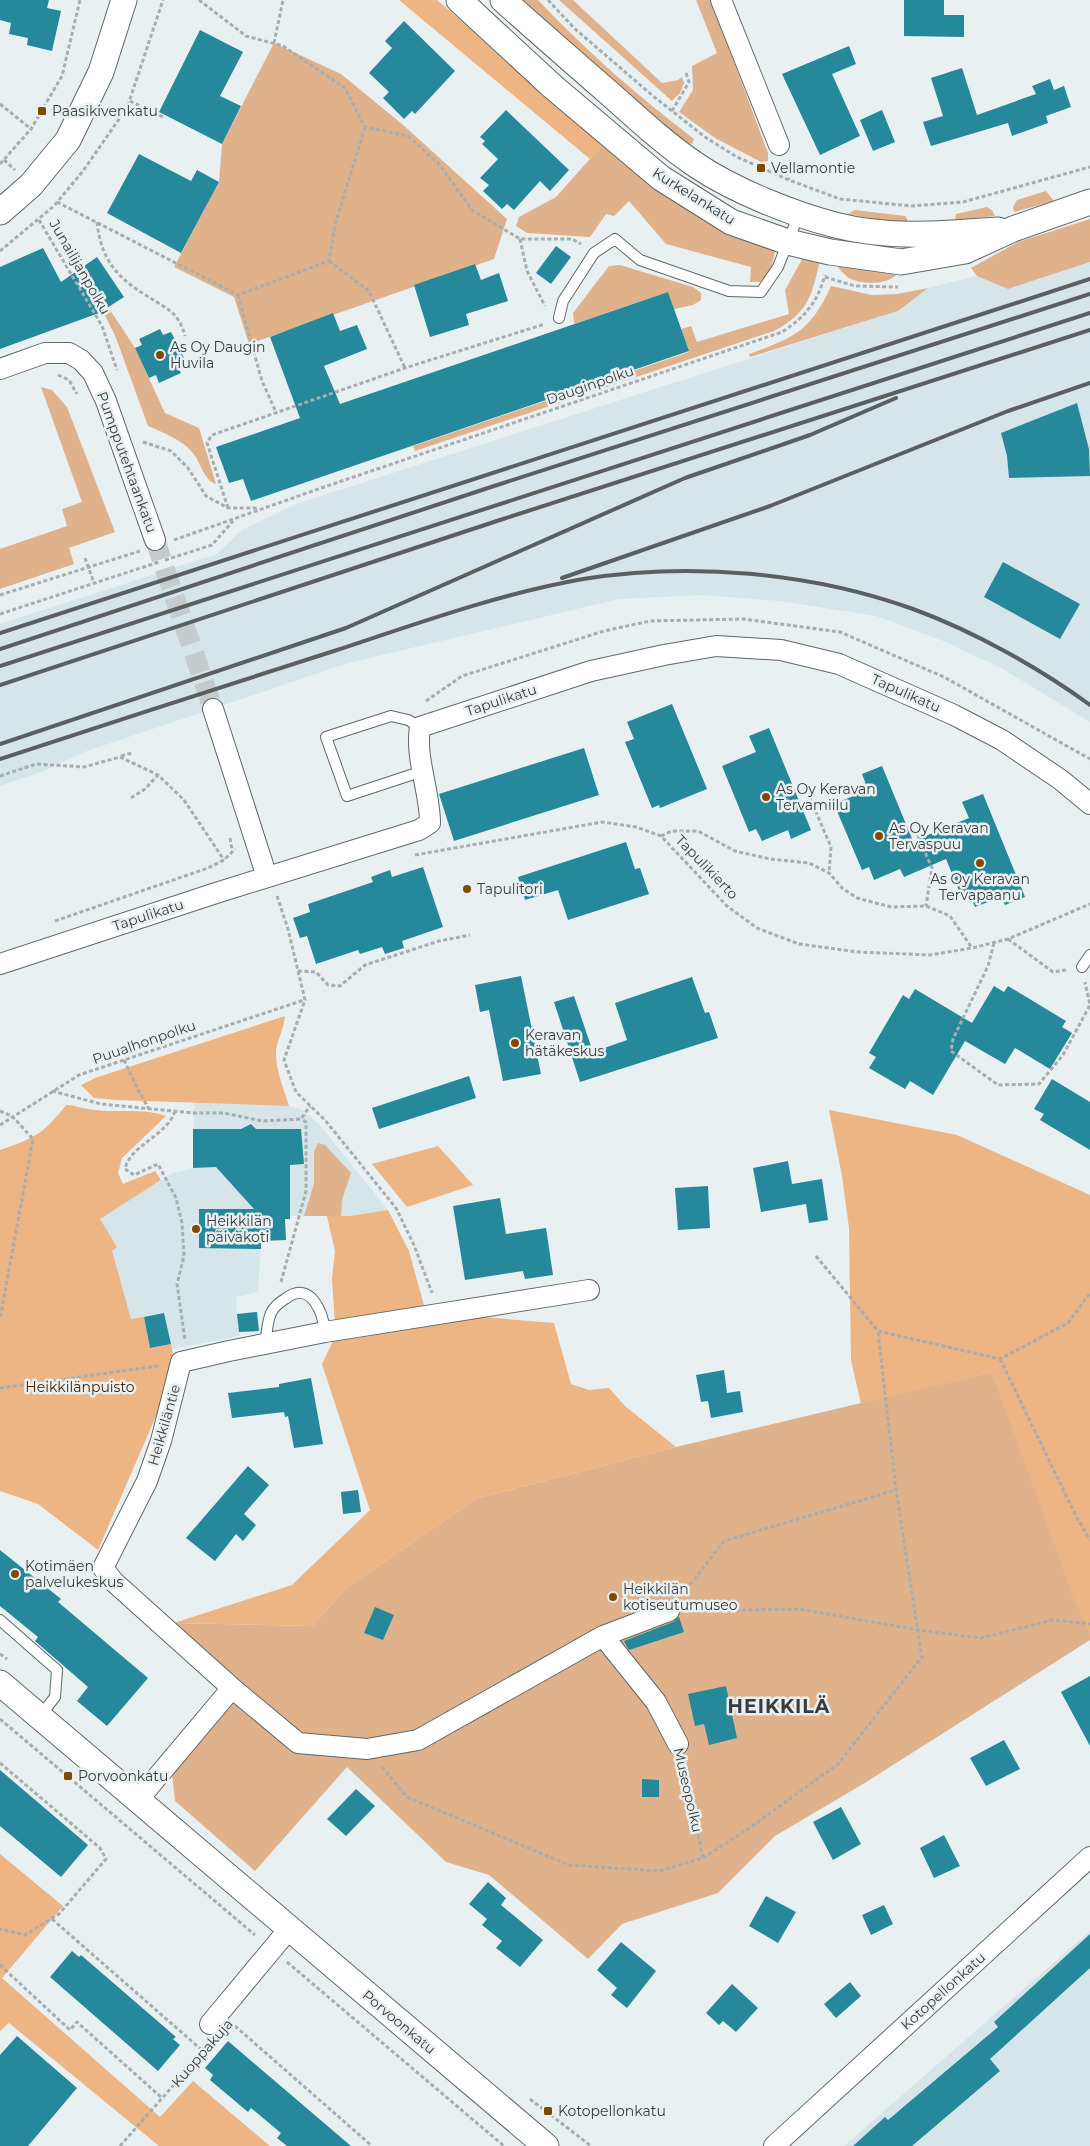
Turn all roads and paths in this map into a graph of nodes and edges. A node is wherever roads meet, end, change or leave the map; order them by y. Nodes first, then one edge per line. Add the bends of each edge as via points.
1 (80, 0) edge
2 (124, 0) edge
3 (199, 0) edge
4 (283, 0) edge
5 (459, 0) edge
6 (503, 0) edge
7 (548, 0) edge
8 (721, 0) edge
9 (274, 44) junction
10 (686, 73) dead end
11 (130, 101) dead end
12 (0, 104) edge
13 (672, 111) junction
14 (164, 115) dead end
15 (366, 127) junction
16 (31, 129) junction
17 (779, 145) dead end
18 (4, 160) junction
19 (0, 164) edge
20 (1090, 167) edge
21 (17, 173) dead end
22 (840, 199) junction
23 (57, 202) dead end
24 (1090, 202) edge
25 (0, 212) edge
26 (799, 213) junction
27 (39, 220) dead end
28 (96, 222) junction
29 (836, 225) junction
30 (1013, 229) junction
31 (520, 239) junction
32 (788, 242) junction
33 (594, 252) junction
34 (830, 252) junction
35 (329, 261) junction
36 (238, 295) junction
37 (556, 319) junction
38 (102, 326) dead end
39 (185, 336) dead end
40 (404, 368) junction
41 (0, 369) edge
42 (276, 412) junction
43 (143, 442) dead end
44 (228, 508) junction
45 (233, 520) dead end
46 (155, 540) tunnel mouth
47 (85, 558) dead end
48 (88, 568) junction
49 (94, 583) junction
50 (0, 595) edge
51 (0, 614) edge
52 (213, 709) tunnel mouth
53 (420, 727) junction
54 (132, 753) dead end
55 (120, 757) junction
56 (423, 771) junction
57 (158, 774) junction
58 (0, 776) edge
59 (817, 786) dead end
60 (130, 798) dead end
61 (1090, 804) edge
62 (924, 832) dead end
63 (661, 836) junction
64 (232, 850) dead end
65 (445, 850) dead end
66 (224, 860) junction
67 (829, 873) junction
68 (267, 877) junction
69 (277, 896) dead end
70 (1090, 904) edge
71 (926, 906) junction
72 (51, 922) dead end
73 (470, 935) dead end
74 (1008, 939) junction
75 (994, 942) junction
76 (972, 948) junction
77 (1090, 955) edge
78 (0, 964) edge
79 (1082, 967) junction
80 (298, 971) junction
81 (304, 1000) junction
82 (124, 1060) junction
83 (52, 1091) junction
84 (310, 1106) junction
85 (149, 1108) junction
86 (0, 1111) edge
87 (175, 1111) junction
88 (12, 1116) junction
89 (301, 1119) junction
90 (0, 1125) edge
91 (816, 1256) dead end
92 (589, 1290) dead end
93 (1090, 1293) edge
94 (278, 1304) junction
95 (441, 1314) junction
96 (0, 1319) edge
97 (878, 1331) junction
98 (325, 1332) junction
99 (265, 1344) junction
100 (184, 1354) junction
101 (1000, 1359) junction
102 (0, 1388) edge
103 (896, 1490) junction
104 (1090, 1540) edge
105 (669, 1612) junction
106 (0, 1620) edge
107 (1090, 1624) edge
108 (918, 1630) junction
109 (603, 1636) junction
110 (0, 1683) edge
111 (232, 1688) junction
112 (40, 1717) junction
113 (0, 1719) edge
114 (678, 1744) joint
115 (367, 1749) junction
116 (0, 1763) edge
117 (137, 1800) junction
118 (1090, 1857) edge
119 (703, 1858) junction
120 (52, 1919) junction
121 (0, 1928) edge
122 (289, 1929) junction
123 (272, 1949) junction
124 (0, 1964) edge
125 (218, 2028) junction
126 (203, 2051) junction
127 (162, 2098) junction
128 (120, 2146) edge
129 (372, 2146) edge
130 (504, 2146) edge
131 (546, 2146) edge
132 (774, 2146) edge

1 - 16 path via 62,76
2 - 25 street via 101,72 68,140 30,185
3 - 9 path via 246,36
4 - 9 path
5 - 32 street, Kurkelankatu via 552,86 661,178 731,222
6 - 26 street, Kurkelankatu via 663,141 731,185
7 - 13 path via 574,28
8 - 17 street
9 - 15 path via 283,46 345,88
10 - 13 path via 689,82
11 - 14 path
12 - 16 path
13 - 22 path via 737,157
15 - 31 path via 408,136 439,164 472,210
15 - 35 path via 335,224
16 - 18 path
18 - 19 path
18 - 21 path
20 - 22 path via 963,202 912,206
22 - 29 path
23 - 28 path
24 - 30 street, Kurkelankatu
26 - 29 street, Kurkelankatu
26 - 32 lane
27 - 38 path, Junailijanpolku
28 - 36 path
28 - 39 path via 99,244 107,261 121,276 180,319
29 - 30 street, Kurkelankatu via 909,235
30 - 34 street, Kurkelankatu via 965,251 901,262
31 - 33 path via 572,239
31 - 37 path via 527,271
32 - 33 lane via 778,267 761,292 729,291 640,260 615,239
32 - 34 street, Kurkelankatu
33 - 37 lane via 563,301
34 - 44 path, Dauginpolku via 825,278 813,304 802,319 782,332 263,508
35 - 36 path
35 - 40 path via 370,291
36 - 42 path via 262,381
37 - 40 path
40 - 42 path
41 - 46 street, Pumpputehtaankatu via 45,353 69,353 81,360 93,374 106,401
42 - 44 path via 212,435 207,443
43 - 44 path via 171,451 188,468 206,496
45 - 49 path via 212,545
47 - 48 path
48 - 49 path
48 - 50 path
49 - 51 path
52 - 68 street
53 - 56 street, Tapulikatu via 417,744
53 - 56 lane via 391,716 326,737 347,796
53 - 61 street, Tapulikatu via 591,671 664,654 716,646 781,650 839,664 954,715 1002,740
54 - 55 path
55 - 57 path
55 - 58 path via 84,767 36,764
56 - 68 street, Tapulikatu via 430,804 430,823 401,836
57 - 60 path via 145,789
57 - 66 path via 184,800
59 - 67 path via 807,791 831,847
62 - 71 path via 918,836 932,868
63 - 65 path, Tapulikierto via 636,827 602,822
63 - 67 path via 672,831 698,831 735,851 809,863
63 - 76 path, Tapulikierto via 727,906 757,928 799,944 858,952 930,955
64 - 66 path
66 - 72 path
67 - 71 path via 842,888 857,898 891,907
68 - 78 street, Tapulikatu
69 - 80 path
70 - 74 path, Tapulikierto
71 - 76 path via 950,916
73 - 80 path via 438,941 365,964 340,986 328,985 316,972
74 - 75 path, Tapulikierto
74 - 79 path via 1053,972
75 - 76 path, Tapulikierto
75 - 79 path via 988,966 953,1039 951,1051 998,1085 1039,1084 1063,1055 1090,1004
77 - 79 lane
80 - 81 path
81 - 82 path, Puualhonpolku
81 - 84 path via 284,1060 296,1092
82 - 83 path, Puualhonpolku via 79,1076
82 - 85 path
83 - 85 path via 101,1104
83 - 88 path, Puualhonpolku
84 - 89 path
84 - 95 path via 343,1141 396,1208
85 - 87 path
86 - 88 path
87 - 89 path via 224,1113 262,1121
87 - 100 path via 172,1121 129,1158 125,1169 134,1175 158,1164 176,1198 182,1222 184,1256 177,1284
88 - 90 path, Puualhonpolku
88 - 96 path via 33,1139
89 - 94 path via 306,1122 306,1191 282,1274
91 - 97 path
92 - 95 street
93 - 101 path via 1068,1323
94 - 98 lane via 293,1294 305,1293 319,1307
94 - 99 lane via 272,1312
95 - 98 street
97 - 101 path
97 - 103 path
98 - 99 street
99 - 100 street
100 - 102 path
100 - 111 street, Heikkiläntie via 147,1481 103,1568 114,1582
101 - 104 path
103 - 105 path via 724,1541
103 - 108 path
105 - 108 path via 799,1608
105 - 109 street
106 - 112 lane via 57,1670 55,1696
107 - 108 path via 1053,1620 981,1638
108 - 119 path via 922,1658 838,1764
109 - 114 street, Museopolku via 656,1702
109 - 115 street via 418,1740
110 - 112 street, Porvoonkatu
111 - 115 street via 298,1743
111 - 117 street
112 - 117 street, Porvoonkatu
113 - 123 path
114 - 119 path, Museopolku
115 - 119 path via 407,1797 570,1865 659,1871
116 - 120 path via 100,1848 106,1859 60,1914
117 - 122 street, Porvoonkatu
118 - 132 street, Kotopellonkatu
120 - 121 path via 25,1935
120 - 126 path
122 - 123 street, Kuoppakuja
122 - 131 street, Porvoonkatu
123 - 125 street, Kuoppakuja
123 - 130 path
124 - 127 path via 70,2030 77,2022
125 - 126 path, Kuoppakuja
125 - 129 path
126 - 127 path, Kuoppakuja
127 - 128 path, Kuoppakuja

